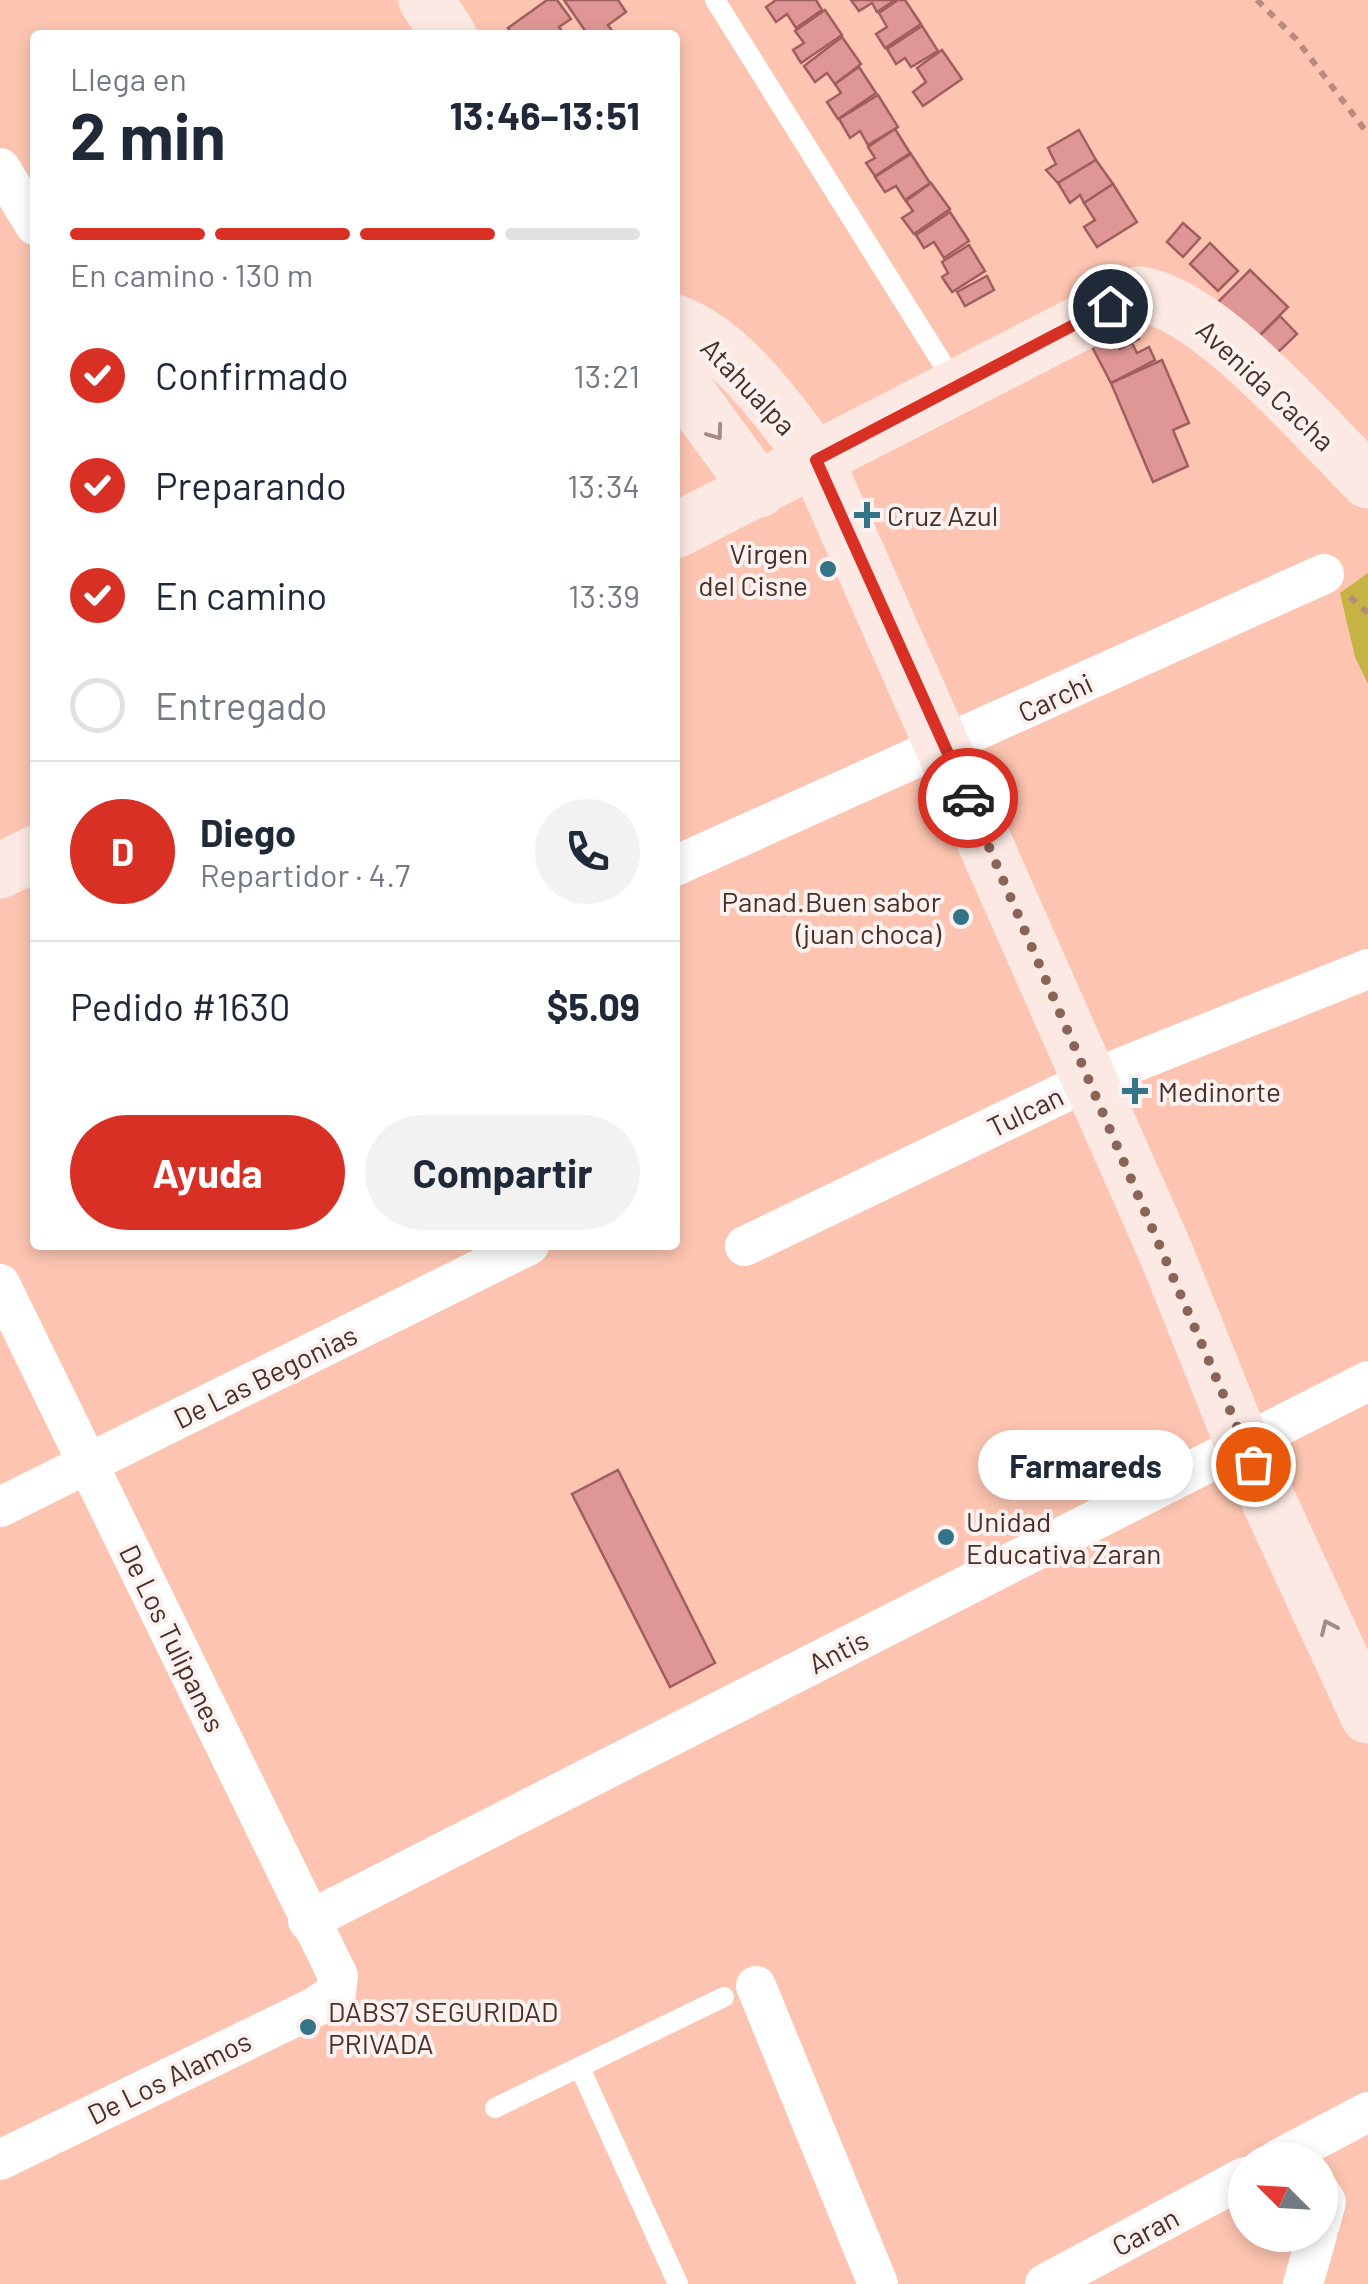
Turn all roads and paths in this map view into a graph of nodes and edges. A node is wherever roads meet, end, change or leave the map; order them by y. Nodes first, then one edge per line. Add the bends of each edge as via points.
1 (426, 0) edge
2 (715, 0) edge
3 (1257, 0) edge
4 (446, 30) edge
5 (1368, 134) edge
6 (0, 168) edge
7 (30, 217) edge
8 (680, 325) edge
9 (680, 382) edge
10 (957, 386) junction
11 (816, 460) junction
12 (1368, 480) edge
13 (759, 490) junction
14 (680, 529) edge
15 (1324, 574) dead end
16 (946, 747) junction
17 (30, 856) edge
18 (680, 864) edge
19 (0, 871) edge
20 (1368, 968) edge
21 (1090, 1080) junction
22 (745, 1246) dead end
23 (519, 1250) edge
24 (0, 1284) edge
25 (1368, 1381) edge
26 (1243, 1445) junction
27 (90, 1464) junction
28 (0, 1507) edge
29 (1368, 1716) edge
30 (308, 1921) junction
31 (740, 1991) joint
32 (336, 1993) joint
33 (580, 2068) junction
34 (494, 2108) dead end
35 (1368, 2112) edge
36 (1316, 2142) edge
37 (0, 2160) edge
38 (1228, 2186) edge
39 (1312, 2252) edge
40 (678, 2284) edge
41 (878, 2284) edge
42 (1044, 2284) edge
43 (1304, 2284) edge

1 - 4 street
2 - 10 lane
3 - 5 path via 1296,39
6 - 7 street
8 - 11 street, Atahualpa via 738,366
9 -> 13 street, Atahualpa
10 - 11 street, Avenida Cacha
10 - 12 street, Avenida Cacha via 1131,296 1154,297 1222,338
11 - 13 street, Avenida Cacha
11 - 16 street, Atahualpa
13 - 14 street, Avenida Cacha
15 - 16 street, Carchi
16 - 18 street, Carchi
16 - 21 street, Atahualpa
17 - 19 street
20 - 21 street, Tulcan
21 - 22 street, Tulcan
21 - 26 street, Atahualpa
23 - 27 street, De Las Begonias
24 - 27 street, De Los Tulipanes
25 - 26 street, Antis
29 -> 26 street, Atahualpa
26 - 30 street, Antis
27 - 28 street, De Las Begonias
27 - 30 street, De Los Tulipanes
30 - 32 street, De Los Tulipanes via 332,1960
31 - 33 lane
31 - 41 street
32 - 37 street, De Los Alamos
33 - 34 lane
33 - 40 lane
35 - 36 street
38 - 42 street, Caran
39 - 43 street

